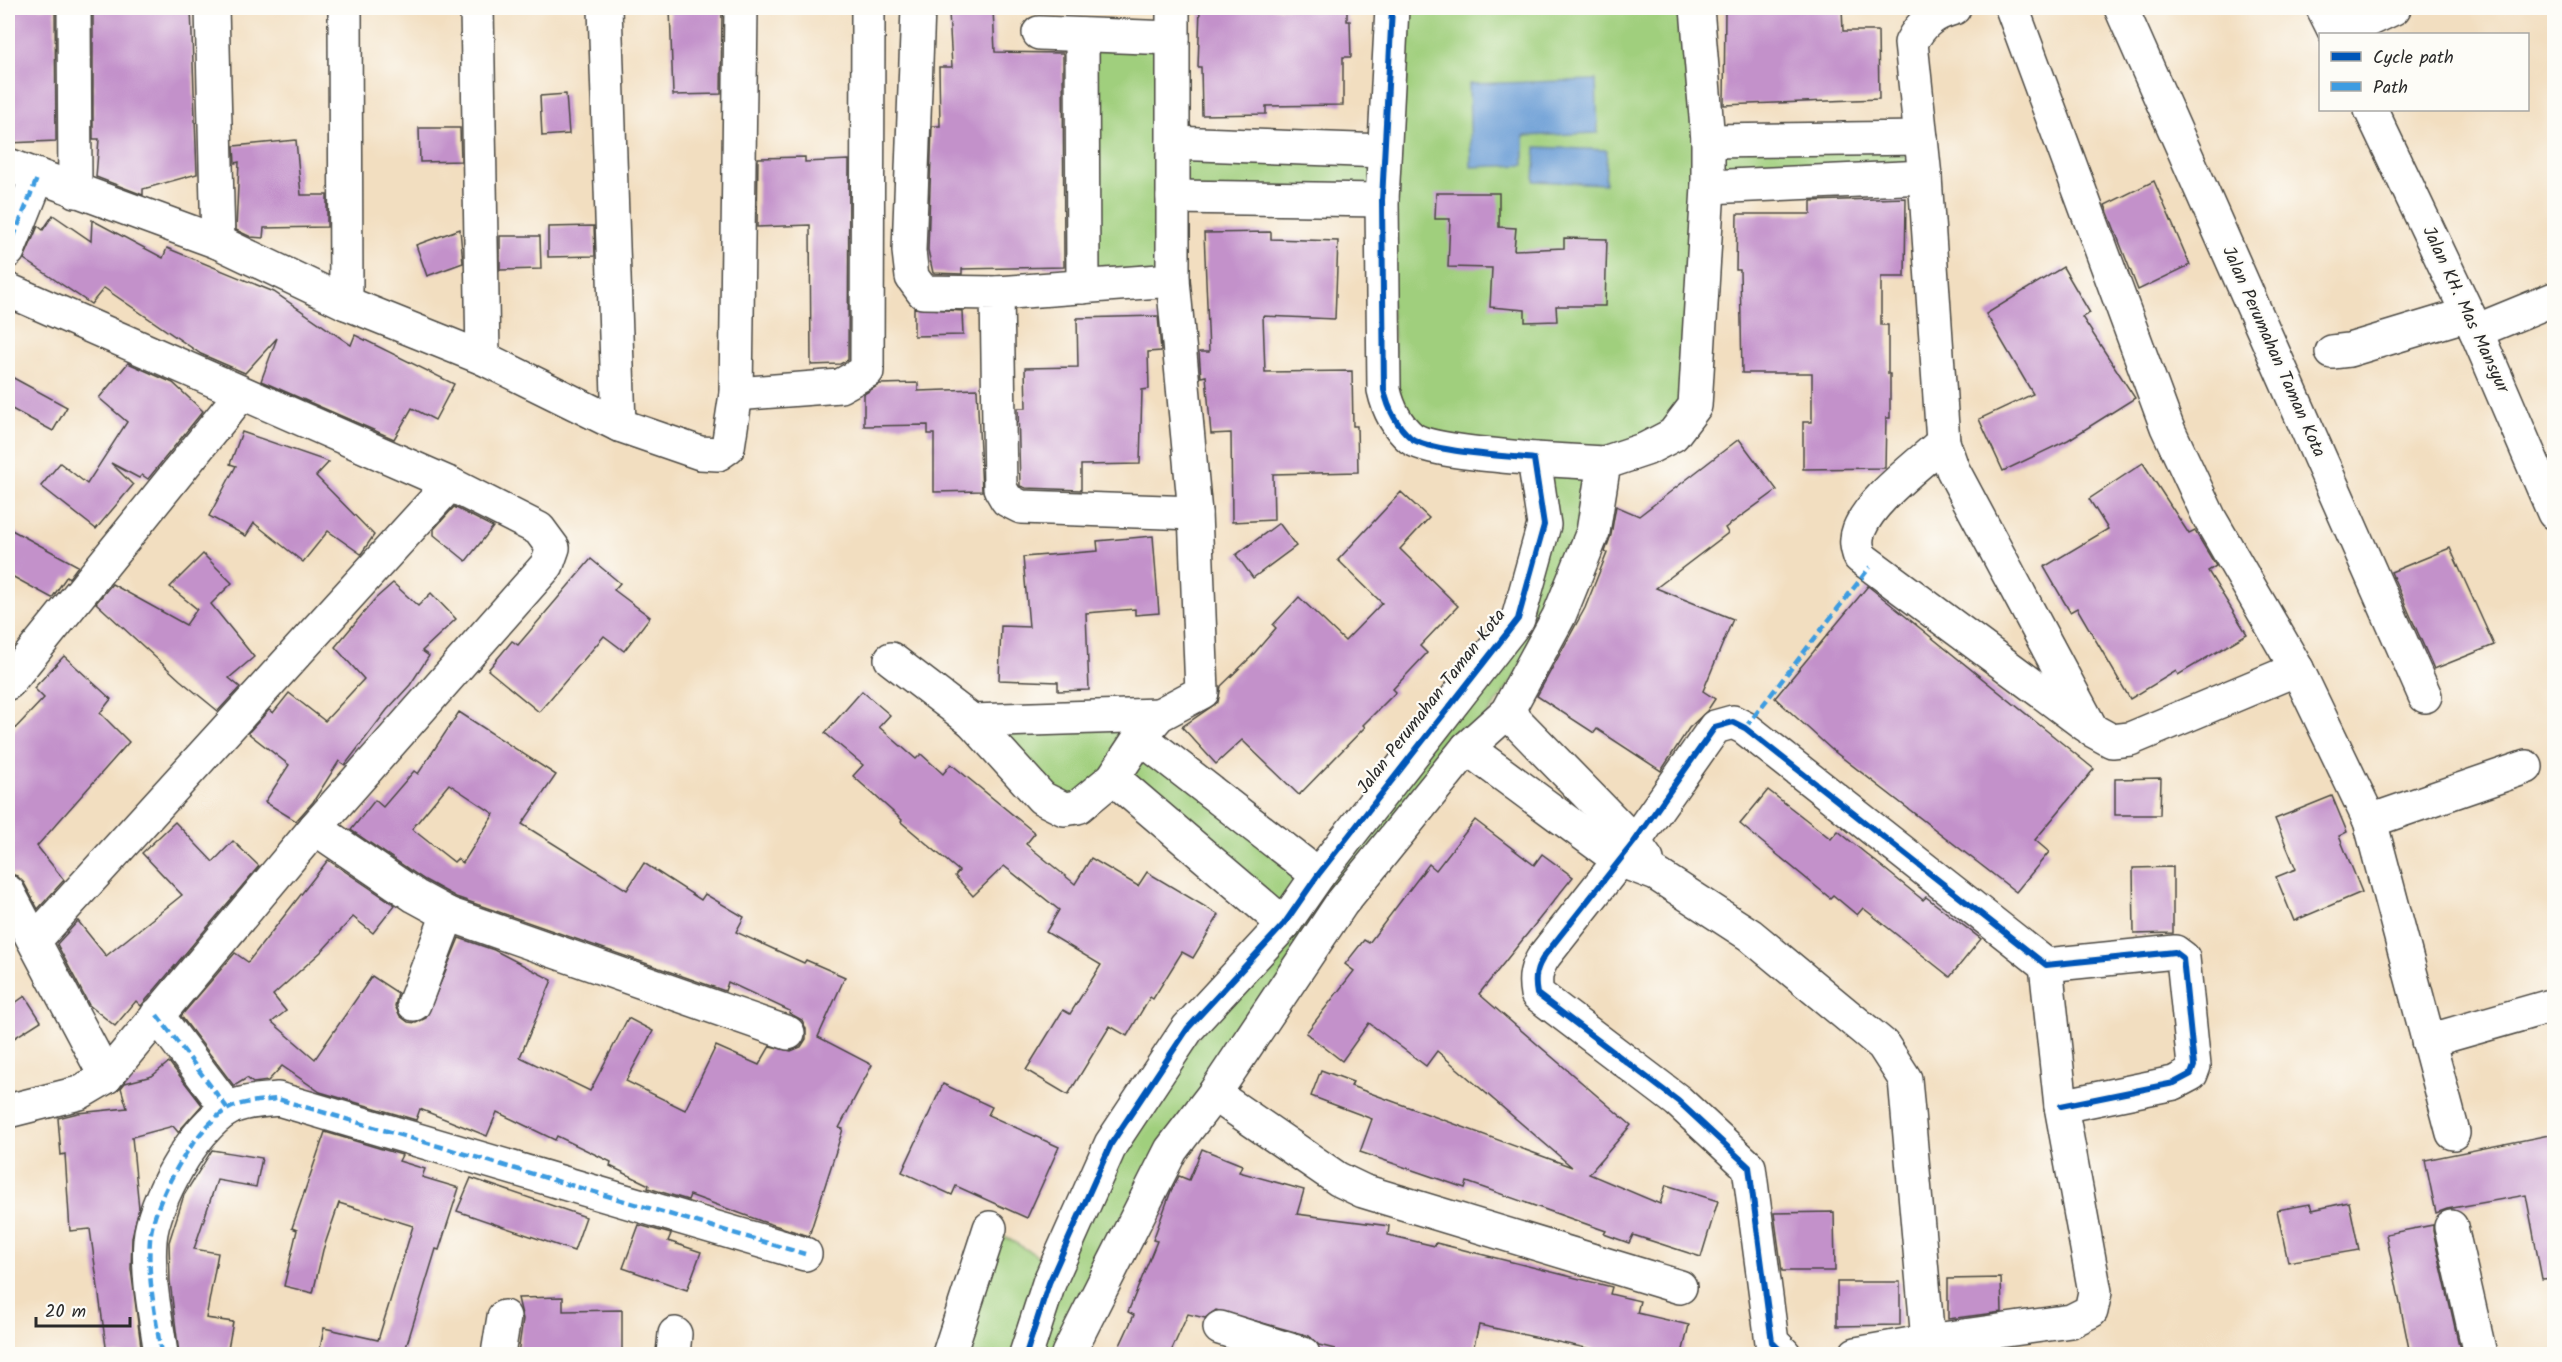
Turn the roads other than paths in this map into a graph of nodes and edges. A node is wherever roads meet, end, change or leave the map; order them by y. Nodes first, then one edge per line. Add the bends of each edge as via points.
1 (74, 8) edge
2 (212, 8) edge
3 (345, 8) edge
4 (477, 8) edge
5 (605, 8) edge
6 (741, 8) edge
7 (868, 8) edge
8 (918, 8) edge
9 (1392, 8) edge
10 (1697, 8) edge
11 (1954, 8) edge
12 (2012, 8) edge
13 (2121, 8) edge
14 (2323, 8) edge
15 (2394, 8) edge
16 (1173, 23) edge
17 (1038, 33) dead end
18 (2336, 33) edge
19 (2339, 33) edge
20 (1082, 35) junction
21 (2372, 111) edge
22 (1921, 138) junction
23 (1708, 141) junction
24 (1173, 142) junction
25 (1384, 151) junction
26 (8, 165) edge
27 (38, 176) junction
28 (1925, 177) junction
29 (1708, 187) junction
30 (75, 191) junction
31 (1173, 197) junction
32 (1382, 200) junction
33 (218, 242) junction
34 (8, 251) edge
35 (1173, 280) junction
36 (1083, 287) junction
37 (8, 290) edge
38 (997, 293) junction
39 (2554, 298) edge
40 (346, 303) junction
41 (2472, 323) junction
42 (2332, 352) dead end
43 (483, 358) junction
44 (241, 394) junction
45 (736, 394) junction
46 (619, 425) junction
47 (1943, 442) junction
48 (1534, 459) junction
49 (1604, 463) junction
50 (450, 484) junction
51 (2550, 492) edge
52 (1195, 513) junction
53 (891, 659) dead end
54 (2297, 669) junction
55 (8, 684) edge
56 (2425, 696) dead end
57 (1507, 712) junction
58 (972, 721) junction
59 (1149, 726) junction
60 (2092, 730) junction
61 (1467, 748) junction
62 (2526, 766) dead end
63 (1113, 778) junction
64 (2370, 821) junction
65 (315, 828) junction
66 (1626, 851) junction
67 (1318, 875) junction
68 (8, 892) edge
69 (448, 914) junction
70 (1284, 924) junction
71 (35, 940) junction
72 (2046, 965) junction
73 (414, 1004) dead end
74 (2554, 1005) edge
75 (157, 1015) junction
76 (788, 1032) dead end
77 (2428, 1041) junction
78 (106, 1077) junction
79 (1214, 1094) junction
80 (2061, 1106) junction
81 (228, 1109) junction
82 (8, 1111) edge
83 (2453, 1134) dead end
84 (2451, 1227) dead end
85 (990, 1228) dead end
86 (805, 1254) dead end
87 (1680, 1287) dead end
88 (504, 1317) dead end
89 (1220, 1328) dead end
90 (1928, 1341) junction
91 (161, 1354) edge
92 (498, 1354) edge
93 (949, 1354) edge
94 (1026, 1354) edge
95 (1068, 1354) edge
96 (1303, 1354) edge
97 (1784, 1354) edge
98 (1856, 1354) edge
99 (2480, 1354) edge

1 - 30 street
2 - 33 street
3 - 40 street
4 - 43 street
5 - 46 street
6 - 45 street
7 - 45 street via 867,370 840,386
8 - 38 street via 909,251 912,278 923,292
9 - 25 street
10 - 23 street
11 - 22 street via 1928,19 1911,43
12 - 54 street via 2167,428 2210,519
13 - 56 street, Jalan Perumahan Taman Kota
14 - 18 street
15 - 19 street
16 - 20 street
16 - 24 street
17 - 20 street
20 - 36 street
21 - 41 street, Jalan KH. Mas Mansyur
22 - 23 street
22 - 28 street
23 - 29 street
24 - 25 street
24 - 31 street
25 - 32 street
26 - 27 street
27 - 30 street
27 - 34 street
28 - 29 street
28 - 47 street
29 - 49 street via 1695,406 1673,435 1661,443
30 - 33 street
31 - 32 street
31 - 35 street
32 - 48 street via 1384,390 1388,407 1412,439 1429,446
33 - 40 street
35 - 36 street
35 - 52 street
36 - 38 street
37 - 44 street
38 - 52 street via 1000,488 1007,500 1021,507
39 - 41 street
40 - 43 street
41 - 42 street
41 - 51 street, Jalan KH. Mas Mansyur
43 - 46 street
44 - 50 street
44 - 55 street
45 - 46 street via 728,447 718,454 700,453
47 - 60 street via 1953,470
47 - 60 street via 1877,504 1859,528 1856,547 1860,557
48 - 49 street
48 - 67 street, Jalan Perumahan Taman Kota via 1544,525 1518,619
49 - 57 street via 1593,532 1559,616
50 - 65 street via 539,529 553,548 551,559
50 - 71 street
52 - 59 street via 1202,692
53 - 58 street
54 - 60 street via 2130,739 2112,741
54 - 64 street
57 - 61 street
57 - 66 street
58 - 59 street
58 - 63 street via 1042,798 1056,805 1078,807
59 - 63 street
59 - 67 street
61 - 66 street
61 - 79 street via 1341,904
62 - 64 street
63 - 70 street
64 - 77 street
65 - 69 street
65 - 75 street
66 - 72 street via 1715,727 1733,723 1745,728
66 - 90 street via 1750,935 1820,991 1883,1045 1905,1079
66 - 97 street via 1538,965 1534,980 1537,994 1678,1101 1749,1167 1771,1332 1773,1342
67 - 70 street, Jalan Perumahan Taman Kota
68 - 71 street
69 - 73 street
69 - 76 street
70 - 94 street, Jalan Perumahan Taman Kota via 1188,1028 1111,1144 1049,1283
71 - 78 street
72 - 80 street
72 - 80 street via 2175,952 2183,958 2186,975 2191,1074 2174,1083
74 - 77 street
75 - 78 street
75 - 81 street
77 - 83 street
78 - 82 street via 79,1093
79 - 87 street via 1338,1179 1363,1191
79 - 95 street via 1171,1150
80 - 90 street via 2095,1292 2091,1311 2071,1321
81 - 86 street via 278,1099
81 - 91 street via 214,1120 182,1162 163,1191 154,1215 151,1286
84 - 99 street
85 - 93 street
88 - 92 street
89 - 96 street
90 - 98 street

